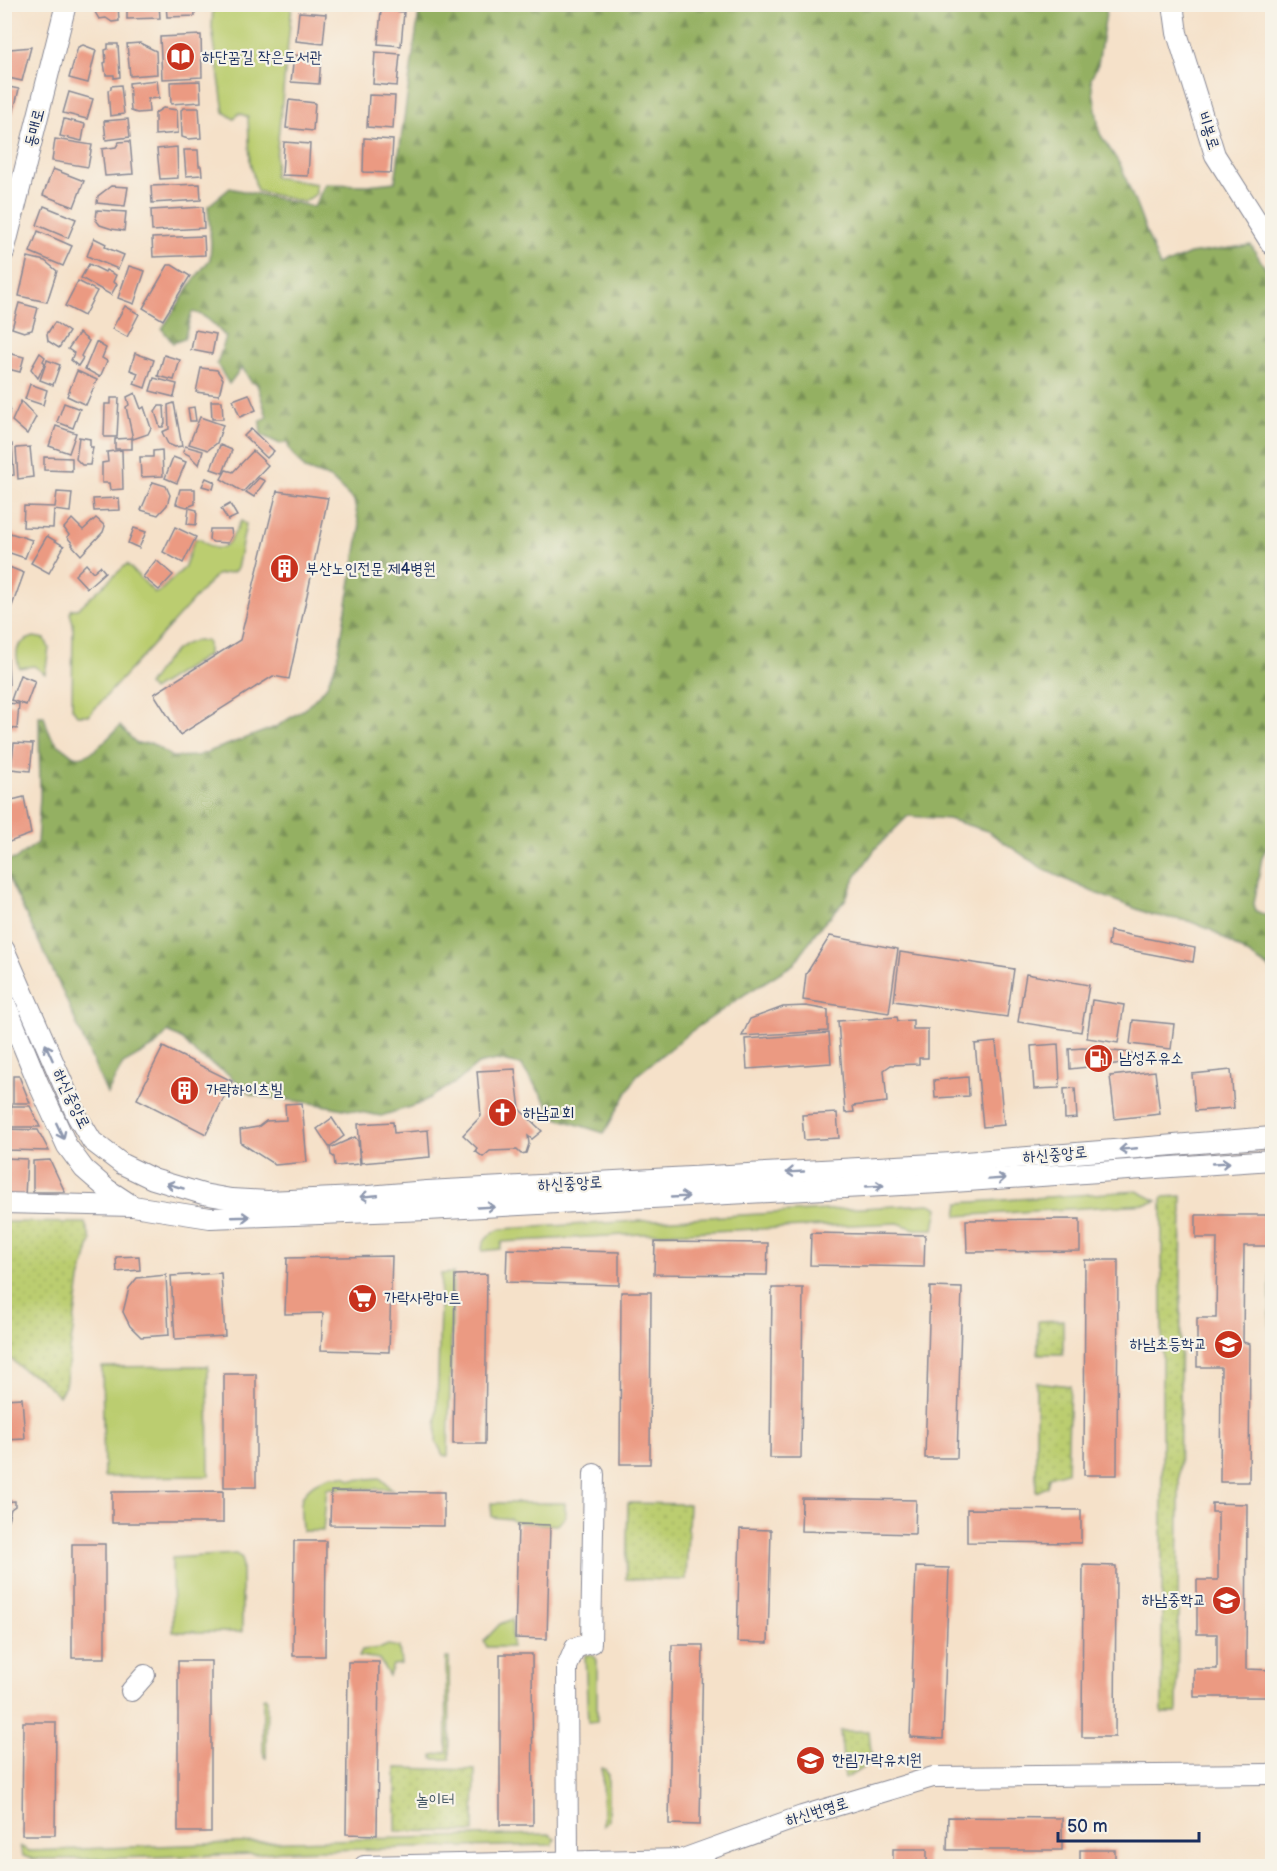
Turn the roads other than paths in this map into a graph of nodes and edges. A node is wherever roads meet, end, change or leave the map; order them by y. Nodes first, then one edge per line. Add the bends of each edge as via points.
1 (66, 4) edge
2 (1173, 4) edge
3 (1272, 245) edge
4 (4, 252) edge
5 (4, 949) edge
6 (4, 1000) edge
7 (1263, 1137) edge
8 (1186, 1144) junction
9 (1264, 1161) edge
10 (1187, 1165) junction
11 (938, 1174) junction
12 (427, 1201) junction
13 (4, 1203) edge
14 (133, 1206) junction
15 (594, 1474) dead end
16 (145, 1675) dead end
17 (131, 1691) dead end
18 (1272, 1774) edge
19 (568, 1862) junction
20 (364, 1866) edge

1 - 4 street, 동매로
2 - 3 street, 비봉로 via 1177,33 1215,155
12 -> 5 street, 하신중앙로 via 357,1197 254,1201 203,1194 153,1179 122,1164 92,1141 80,1122
6 -> 14 street, 하신중앙로 via 67,1146 84,1169
7 - 8 street, 하신중앙로
7 - 9 street
8 - 10 street
8 -> 11 street, 하신중앙로
10 -> 9 street, 하신중앙로
11 -> 10 street, 하신중앙로
11 - 12 street, 하신중앙로
14 -> 12 street, 하신중앙로 via 210,1218
13 - 14 street
15 - 19 street via 591,1643 575,1648 567,1668
16 - 17 street
18 - 19 street, 하신번영로 via 933,1777 802,1816 683,1859
19 - 20 street, 하신번영로

